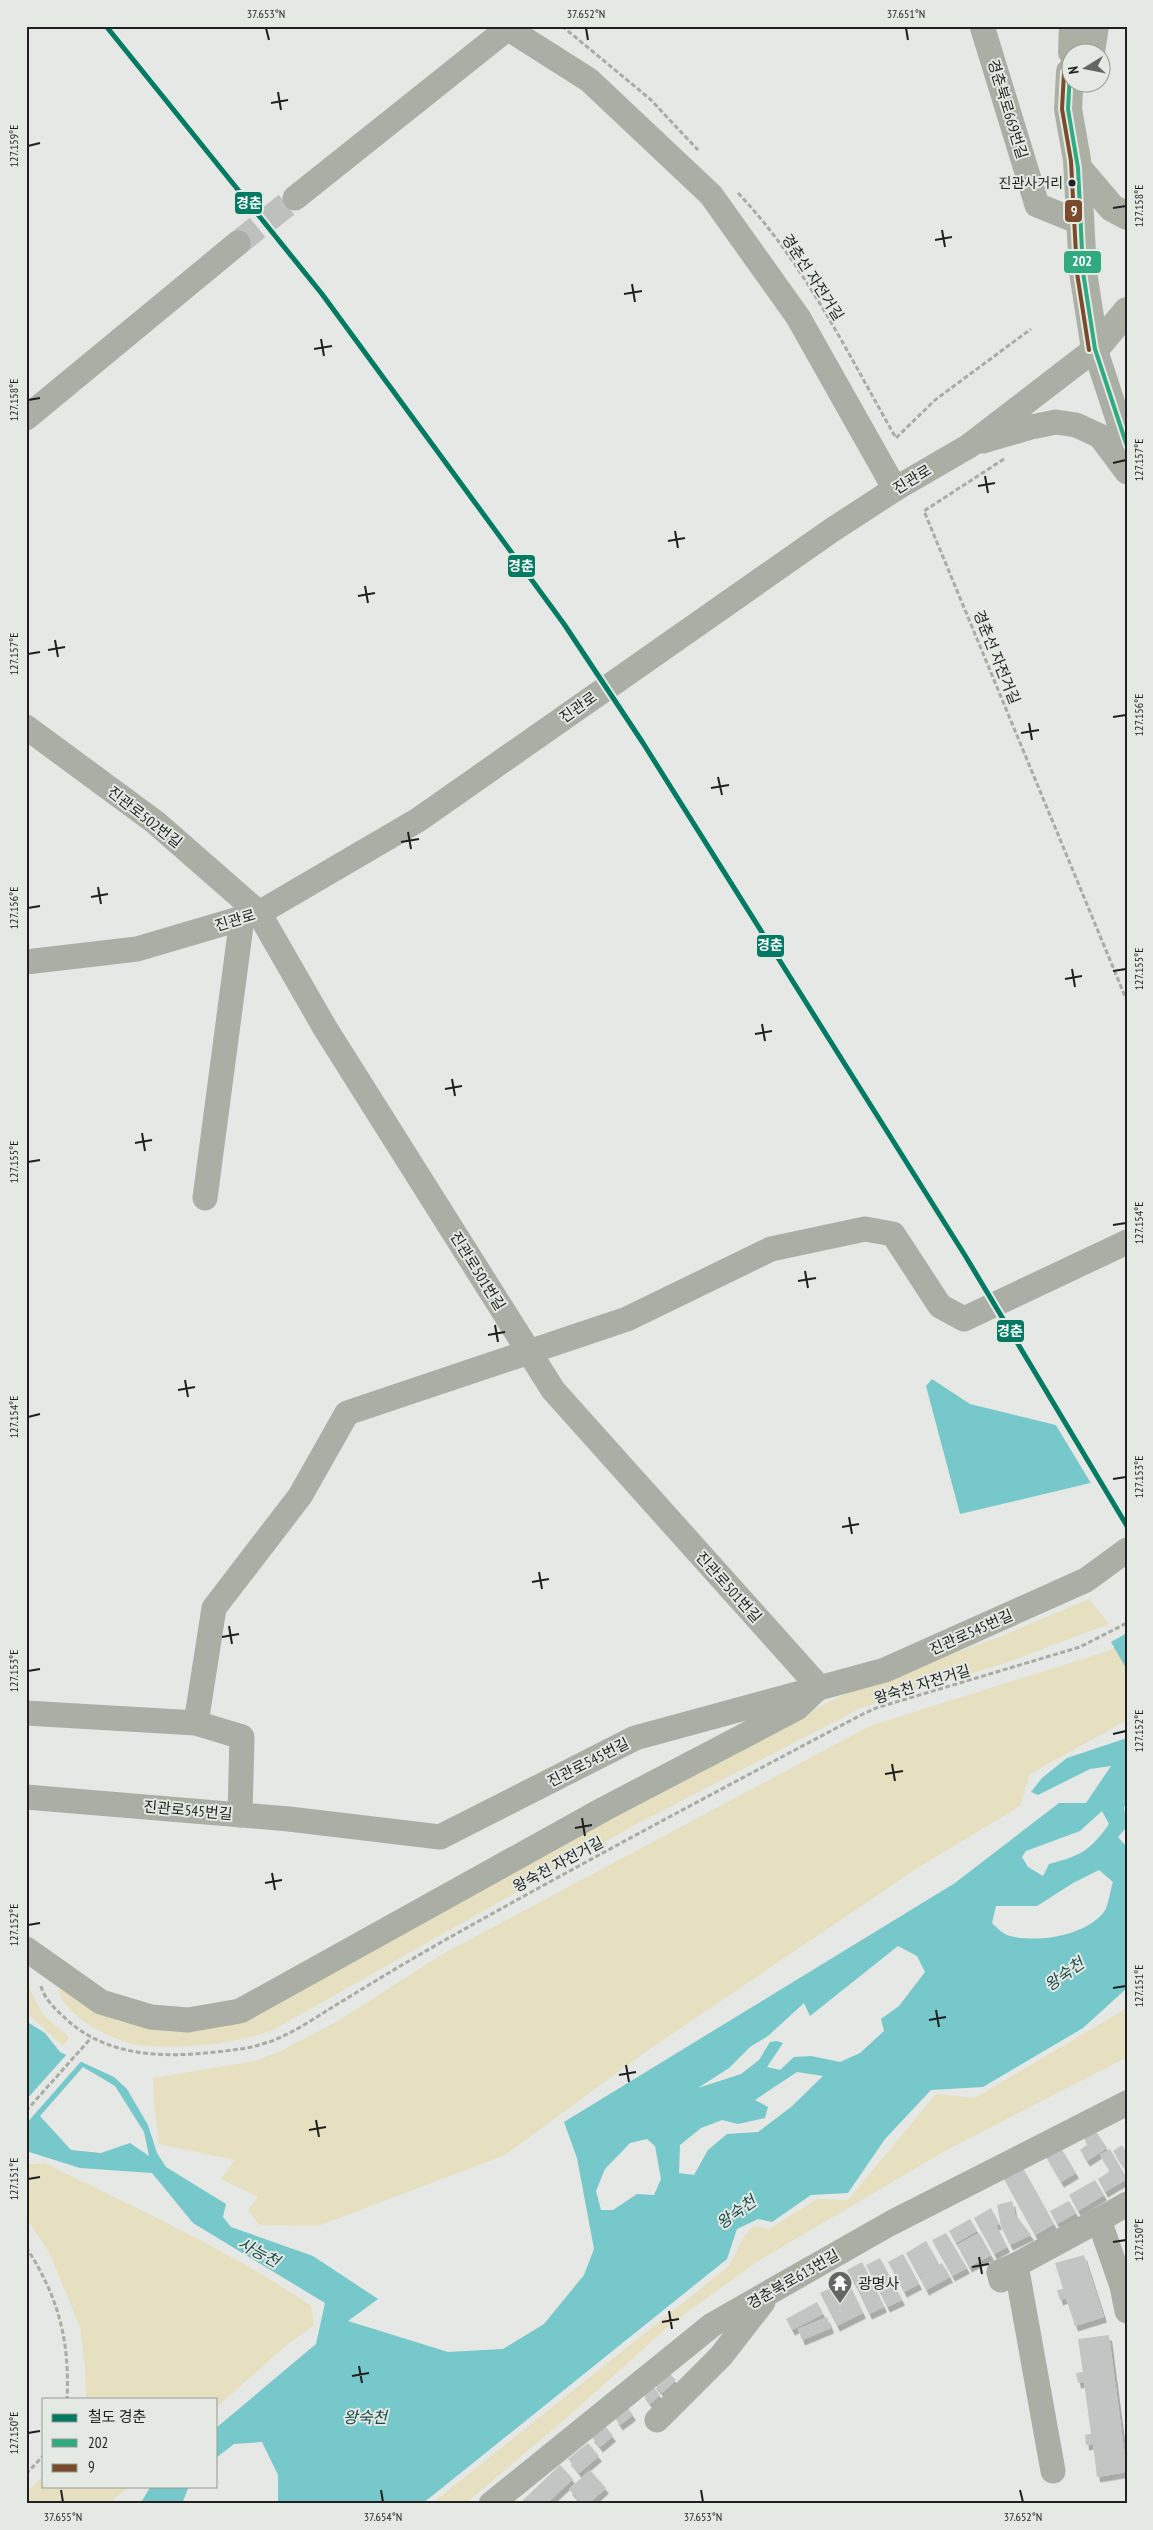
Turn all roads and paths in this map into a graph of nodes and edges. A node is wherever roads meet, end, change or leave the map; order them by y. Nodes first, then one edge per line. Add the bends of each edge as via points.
1 (562, 26) edge
2 (982, 26) edge
3 (1073, 26) edge
4 (1095, 26) edge
5 (506, 27) edge
6 (1072, 42) edge
7 (1093, 42) edge
8 (1069, 92) edge
9 (1087, 92) edge
10 (703, 155) dead end
11 (1078, 164) junction
12 (736, 190) dead end
13 (295, 198) tunnel mouth
14 (1127, 216) edge
15 (1079, 222) junction
16 (238, 243) tunnel mouth
17 (1127, 311) edge
18 (1031, 329) dead end
19 (1095, 348) junction
20 (26, 418) edge
21 (968, 446) junction
22 (1127, 447) edge
23 (1007, 457) dead end
24 (1127, 472) edge
25 (895, 488) junction
26 (26, 726) edge
27 (250, 915) junction
28 (26, 962) edge
29 (1127, 1001) edge
30 (205, 1198) dead end
31 (1127, 1242) edge
32 (528, 1352) junction
33 (1127, 1550) edge
34 (1127, 1623) edge
35 (819, 1687) junction
36 (26, 1713) edge
37 (196, 1723) junction
38 (26, 1796) edge
39 (240, 1814) junction
40 (26, 1949) edge
41 (41, 1984) dead end
42 (90, 2038) junction
43 (1127, 2104) edge
44 (26, 2111) edge
45 (1127, 2204) edge
46 (1099, 2220) junction
47 (26, 2247) edge
48 (1124, 2285) edge
49 (771, 2292) junction
50 (1127, 2311) edge
51 (67, 2398) edge
52 (657, 2420) dead end
53 (42, 2457) edge
54 (1053, 2471) dead end
55 (26, 2474) edge
56 (491, 2504) edge

1 - 10 path via 650,99
2 - 15 street, 경춘북로669번길 via 1037,205
3 - 6 main road
4 - 7 main road
5 - 13 street
5 - 25 street via 589,80 711,195 798,317
8 - 11 main road via 1068,109
9 - 11 main road
11 - 14 main road via 1112,208
11 - 15 main road
12 - 18 path, 경춘선 자전거길 via 756,211 790,259 896,438 935,400
15 - 19 main road
16 - 20 street
17 - 19 main road, 진관로
19 - 21 street, 진관로
19 - 22 street
21 - 24 street via 1056,422 1076,425 1100,436
21 - 25 street, 진관로
23 - 29 path, 경춘선 자전거길 via 924,511
25 - 27 street, 진관로 via 418,820
26 - 27 street, 진관로502번길 via 155,822
27 - 28 street, 진관로 via 137,949
27 - 30 street
27 - 32 street, 진관로501번길 via 325,1028
31 - 32 street via 964,1319 940,1306 893,1234 865,1229 771,1249 627,1318
32 - 35 street, 진관로501번길 via 552,1390
32 - 37 street via 347,1413 300,1496 214,1608
33 - 35 street, 진관로545번길 via 1086,1580 885,1670
34 - 42 path, 왕숙천 자전거길 via 1080,1647 861,1715 518,1898 265,2044 180,2056 124,2051
35 - 39 street, 진관로545번길 via 635,1738 440,1837
35 - 40 street via 797,1708 604,1809 240,2010 188,2020 143,2014 101,2002
36 - 37 street
37 - 39 street via 242,1737
38 - 39 street, 진관로545번길
41 - 42 path, 왕숙천 자전거길 via 57,2011
42 - 44 path
43 - 49 street, 경춘북로613번길 via 891,2224
45 - 46 street
46 - 48 street
46 - 54 street via 1008,2272
47 - 51 path via 44,2275 58,2307 66,2342
48 - 50 street
49 - 52 street via 721,2356
49 - 56 street, 경춘북로613번길 via 712,2325
53 - 55 path

